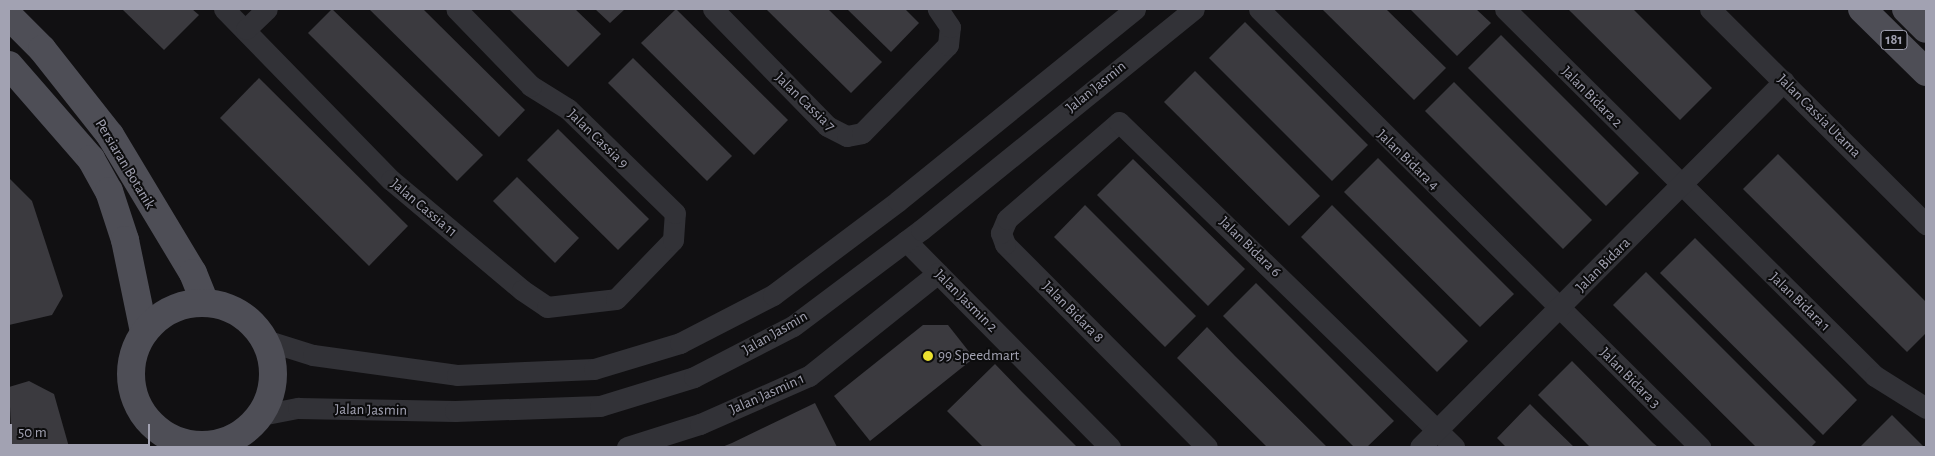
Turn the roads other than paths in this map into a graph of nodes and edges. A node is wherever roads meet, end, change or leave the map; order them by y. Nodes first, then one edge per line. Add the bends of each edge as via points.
1 (224, 9) edge
2 (267, 9) edge
3 (456, 9) edge
4 (713, 9) edge
5 (938, 9) edge
6 (1135, 9) edge
7 (1194, 9) edge
8 (1259, 9) edge
9 (1505, 9) edge
10 (1710, 9) edge
11 (1862, 9) edge
12 (1906, 9) edge
13 (9, 16) edge
14 (246, 29) junction
15 (1926, 29) edge
16 (9, 65) edge
17 (1926, 72) edge
18 (1784, 81) junction
19 (1058, 174) joint
20 (1680, 186) junction
21 (1926, 224) edge
22 (906, 241) junction
23 (938, 273) junction
24 (634, 282) joint
25 (205, 302) junction
26 (1560, 308) junction
27 (144, 332) junction
28 (265, 340) junction
29 (139, 407) junction
30 (1926, 408) edge
31 (261, 415) junction
32 (1437, 430) junction
33 (225, 444) edge
34 (153, 447) edge
35 (627, 447) edge
36 (1110, 447) edge
37 (1207, 447) edge
38 (1420, 447) edge
39 (1454, 447) edge
40 (1700, 447) edge

1 - 14 street, Jalan Cassia 11
2 - 14 street
3 - 24 street, Jalan Cassia 9 via 532,86 568,109 675,213 673,240
4 - 5 street, Jalan Cassia 7 via 837,133 862,132 948,45 950,27
6 - 28 street via 898,201 773,295 680,343 594,369 457,375 313,355
7 - 22 street, Jalan Jasmin
8 - 26 street, Jalan Bidara 4
9 - 20 street, Jalan Bidara 2
10 - 18 street, Jalan Cassia Utama
11 - 17 main road, 181
12 - 15 main road, 181
13 - 25 main road, Persiaran Botanik via 42,49 110,135 193,272
14 - 24 street, Jalan Cassia 11 via 391,180 546,307 616,300
16 - 27 main road, Persiaran Botanik via 92,159 109,191 125,240
18 - 20 street, Jalan Bidara
18 - 21 street, Jalan Cassia Utama
19 - 32 street, Jalan Bidara 6 via 1114,125 1125,126
19 - 37 street, Jalan Bidara 8 via 1007,219 1001,233 1005,244
20 - 26 street, Jalan Bidara
20 - 30 street, Jalan Bidara 1 via 1875,376
22 - 23 street, Jalan Jasmin 2
22 - 31 street, Jalan Jasmin via 793,326 694,378 600,406 455,412 298,408
23 - 35 street, Jalan Jasmin 1 via 809,376 700,424
23 - 36 street, Jalan Jasmin 2
25 - 27 main road via 182,305 160,315
25 - 28 main road via 240,313
26 - 32 street, Jalan Bidara
26 - 40 street, Jalan Bidara 3
27 - 29 main road via 130,368
28 - 31 main road via 273,365 271,391
29 - 33 main road via 151,424 180,441
29 - 34 main road
31 - 33 main road
32 - 38 street, Jalan Bidara
32 - 39 street, Jalan Bidara 6

